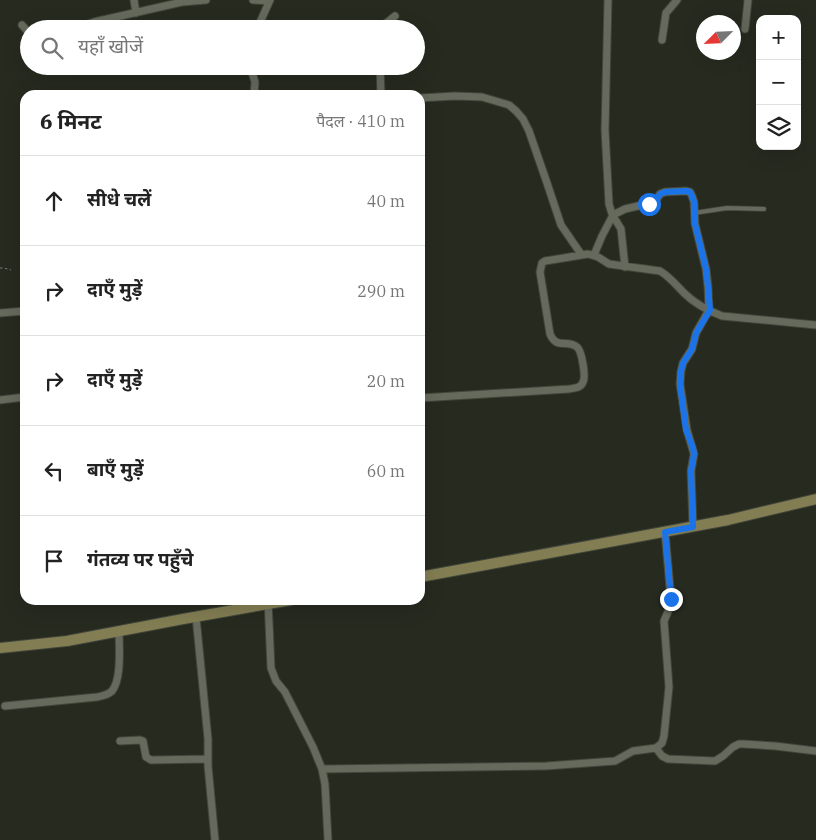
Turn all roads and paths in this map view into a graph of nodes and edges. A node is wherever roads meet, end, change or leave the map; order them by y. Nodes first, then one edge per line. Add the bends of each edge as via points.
1 (134, 0) edge
2 (206, 0) edge
3 (252, 0) edge
4 (608, 0) edge
5 (677, 0) edge
6 (748, 0) edge
7 (182, 1) edge
8 (269, 1) edge
9 (136, 13) junction
10 (395, 16) dead end
11 (103, 20) edge
12 (262, 20) edge
13 (390, 20) edge
14 (745, 29) dead end
15 (662, 40) dead end
16 (253, 75) edge
17 (380, 75) edge
18 (254, 90) edge
19 (381, 90) edge
20 (425, 98) edge
21 (764, 209) dead end
22 (694, 213) junction
23 (613, 216) junction
24 (581, 254) junction
25 (594, 255) junction
26 (625, 267) junction
27 (0, 268) edge
28 (11, 270) dead end
29 (710, 310) junction
30 (20, 311) edge
31 (0, 313) edge
32 (816, 324) edge
33 (20, 398) edge
34 (425, 398) edge
35 (0, 400) edge
36 (816, 499) edge
37 (693, 527) junction
38 (665, 532) junction
39 (425, 576) edge
40 (254, 605) edge
41 (268, 605) edge
42 (196, 617) junction
43 (119, 631) junction
44 (0, 648) edge
45 (5, 706) dead end
46 (120, 741) dead end
47 (656, 748) junction
48 (816, 751) edge
49 (208, 759) junction
50 (322, 769) junction
51 (215, 840) edge
52 (328, 840) edge

1 - 9 street
2 - 7 street
3 - 8 street
4 - 23 street via 606,130
5 - 15 street via 666,12
6 - 14 street
7 - 9 street
8 - 12 street
9 - 11 street
10 - 13 street
16 - 18 street
17 - 19 street
20 - 24 street via 482,97 516,111 529,131 561,225
21 - 22 lane via 727,208
22 - 23 street via 692,196 686,191 662,193 655,202 625,209
22 - 29 street
23 - 25 street
23 - 26 street via 622,229
24 - 25 street
24 - 34 street via 545,261 540,272 550,334 552,339 572,344 581,352 583,384 569,389
25 - 26 street via 609,264
26 - 29 street via 660,271 684,294
27 - 28 path
29 - 32 street via 722,316
29 - 37 street via 696,333 681,371 686,430 694,454 691,471
30 - 31 street
33 - 35 street
36 - 37 street
37 - 38 street
38 - 39 street
38 - 47 street via 671,599 664,620 669,692 664,736
40 - 42 street
41 - 50 street via 273,675 288,698
42 - 43 street
42 - 49 street
43 - 44 street via 67,641
43 - 45 street via 118,678 112,691 106,695
46 - 49 street via 143,741 146,757 151,760
47 - 48 street via 668,759 710,760 720,759 739,744
47 - 50 street via 632,751 615,761 546,766
49 - 51 street
50 - 52 street

